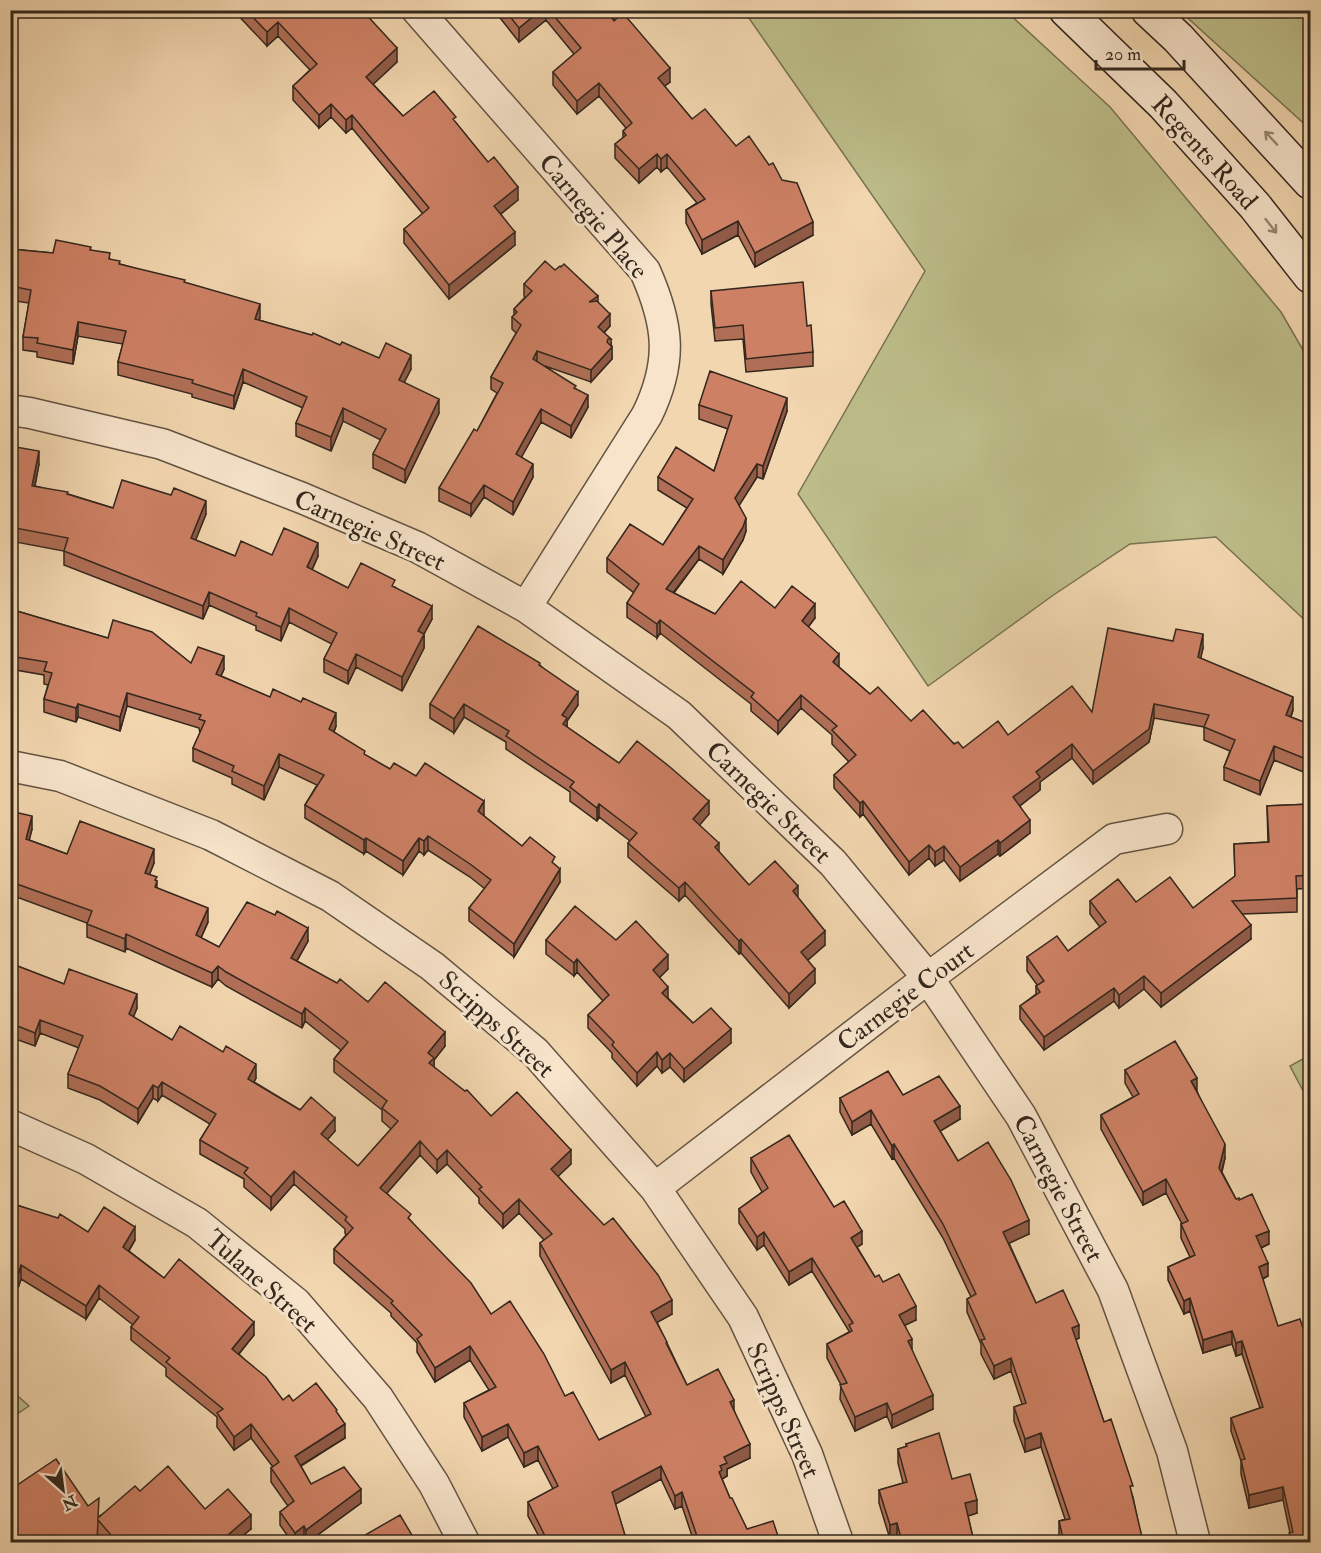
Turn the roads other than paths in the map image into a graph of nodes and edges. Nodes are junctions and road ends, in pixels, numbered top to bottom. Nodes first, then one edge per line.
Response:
1 (417, 10) edge
2 (1066, 10) edge
3 (1148, 10) edge
4 (1311, 182) edge
5 (1311, 276) edge
6 (10, 410) edge
7 (526, 607) junction
8 (10, 766) edge
9 (1167, 829) dead end
10 (928, 978) junction
11 (10, 1125) edge
12 (655, 1188) junction
13 (464, 1542) edge
14 (838, 1542) edge
15 (1195, 1542) edge

1 - 7 street, Carnegie Place
2 -> 5 main road, Regents Road
4 -> 3 main road
6 - 7 street, Carnegie Street
7 - 10 street, Carnegie Street
8 - 12 street, Scripps Street
9 - 10 street, Carnegie Court
10 - 12 street, Carnegie Court
10 - 15 street, Carnegie Street
11 - 13 street, Tulane Street
12 - 14 street, Scripps Street

